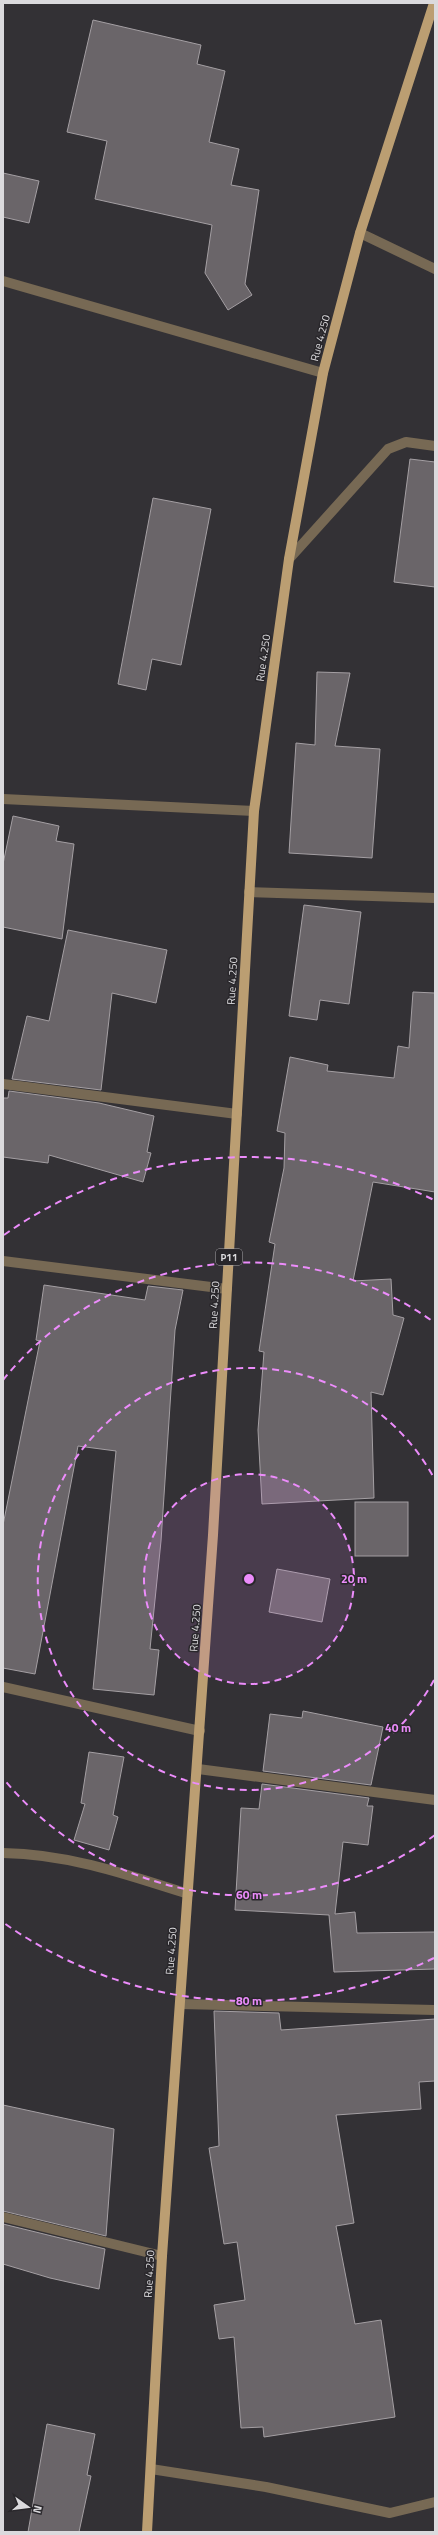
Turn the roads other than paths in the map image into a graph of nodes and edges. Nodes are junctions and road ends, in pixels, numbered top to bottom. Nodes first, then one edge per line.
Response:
1 (434, 3) edge
2 (360, 233) junction
3 (435, 269) edge
4 (3, 281) edge
5 (323, 373) junction
6 (435, 446) edge
7 (289, 560) junction
8 (3, 799) edge
9 (254, 811) junction
10 (249, 892) junction
11 (435, 898) edge
12 (3, 1084) edge
13 (237, 1114) junction
14 (3, 1260) edge
15 (227, 1289) junction
16 (3, 1686) edge
17 (200, 1731) junction
18 (198, 1769) junction
19 (435, 1800) edge
20 (3, 1853) edge
21 (188, 1894) junction
22 (180, 2004) junction
23 (435, 2010) edge
24 (3, 2217) edge
25 (162, 2256) junction
26 (151, 2469) junction
27 (435, 2502) edge
28 (148, 2532) edge

1 - 2 main road, Rue 4.250 / P11
2 - 3 street
2 - 5 main road, Rue 4.250 / P11
4 - 5 street
5 - 7 main road, Rue 4.250 / P11
6 - 7 street
7 - 9 main road, Rue 4.250 / P11
8 - 9 street
9 - 10 main road, Rue 4.250 / P11
10 - 11 street
10 - 13 main road, Rue 4.250 / P11
12 - 13 street
13 - 15 main road, Rue 4.250 / P11
14 - 15 street
15 - 17 main road, Rue 4.250 / P11
16 - 17 street
17 - 18 main road, Rue 4.250 / P11
18 - 19 street
18 - 21 main road, Rue 4.250 / P11
20 - 21 street
21 - 22 main road, Rue 4.250 / P11
22 - 23 street
22 - 25 main road, Rue 4.250 / P11
24 - 25 street
25 - 26 main road, Rue 4.250 / P11
26 - 27 street
26 - 28 main road, Rue 4.250 / P11

